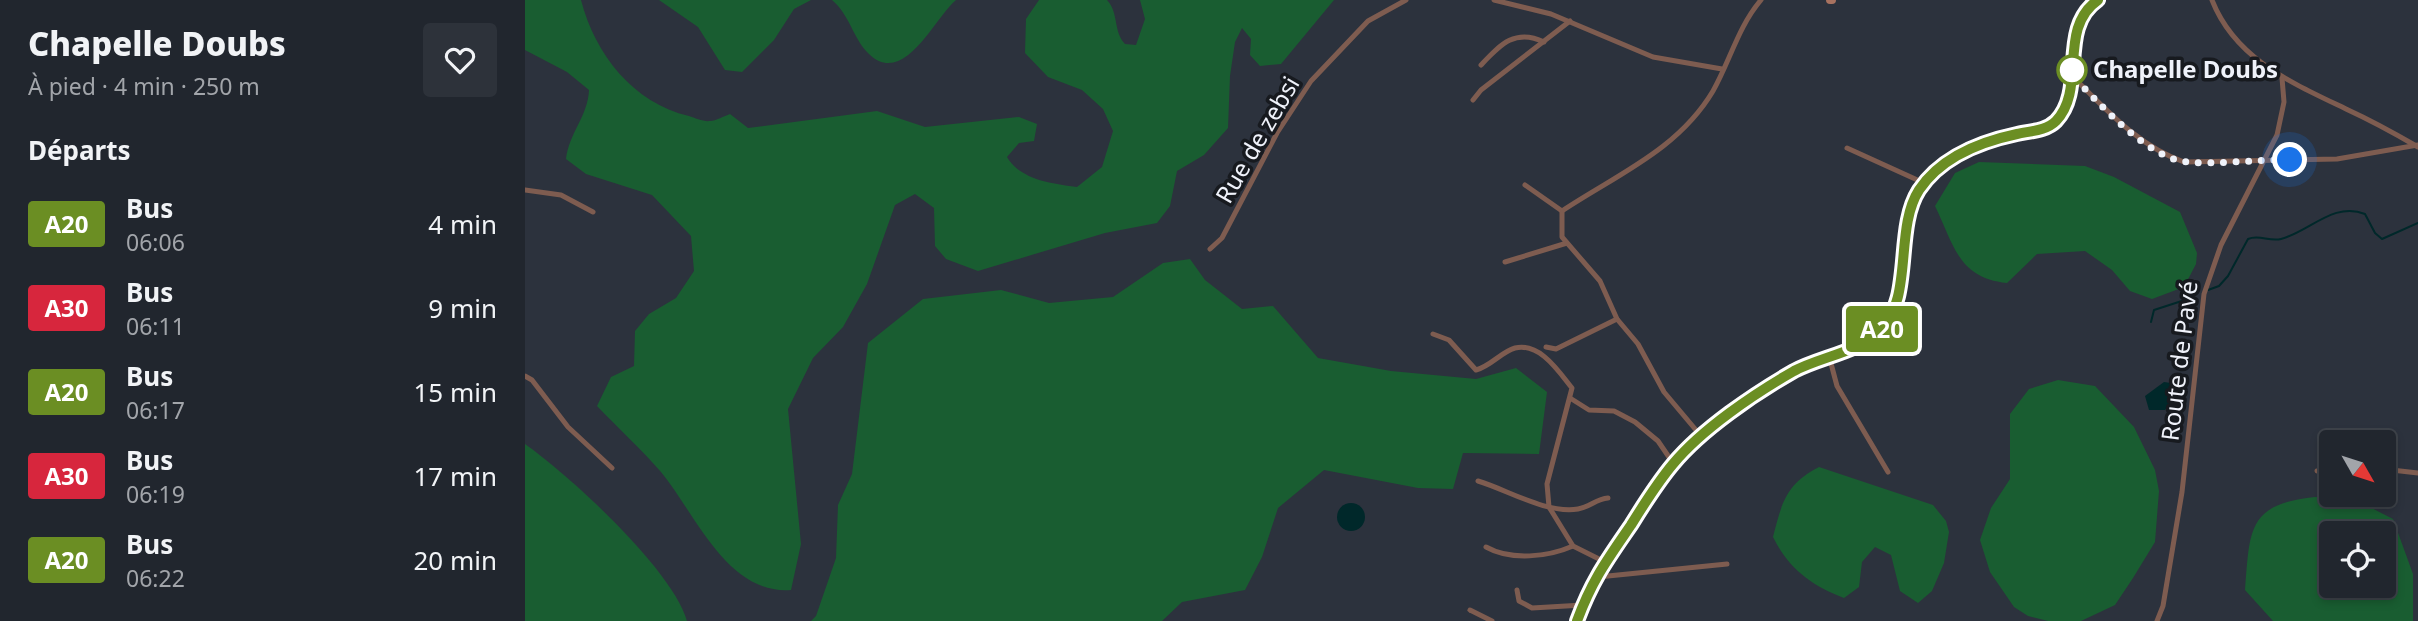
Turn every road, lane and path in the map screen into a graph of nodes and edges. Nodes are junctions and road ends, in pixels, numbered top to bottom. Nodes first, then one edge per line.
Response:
1 (1406, 0) edge
2 (1494, 0) edge
3 (1761, 0) edge
4 (2098, 0) edge
5 (2212, 0) edge
6 (1570, 21) junction
7 (1544, 43) junction
8 (1481, 65) dead end
9 (1722, 69) junction
10 (2071, 75) junction
11 (2282, 78) junction
12 (1473, 100) dead end
13 (2417, 146) edge
14 (1847, 148) dead end
15 (2265, 159) junction
16 (1924, 183) junction
17 (1525, 185) dead end
18 (525, 190) edge
19 (1562, 211) junction
20 (593, 212) dead end
21 (1567, 243) junction
22 (1210, 249) dead end
23 (1505, 262) dead end
24 (1617, 319) junction
25 (1433, 334) dead end
26 (1546, 347) dead end
27 (1829, 356) junction
28 (525, 376) edge
29 (1570, 398) junction
30 (1701, 436) junction
31 (1673, 463) junction
32 (612, 468) dead end
33 (2396, 470) edge
34 (1888, 472) dead end
35 (2418, 473) edge
36 (1478, 481) dead end
37 (1608, 498) dead end
38 (1549, 507) junction
39 (1573, 546) junction
40 (1486, 547) dead end
41 (1603, 561) junction
42 (1727, 564) dead end
43 (1595, 577) junction
44 (1517, 590) dead end
45 (1583, 605) junction
46 (1470, 610) dead end
47 (1492, 621) edge
48 (1577, 621) edge
49 (2157, 621) edge

1 - 22 street, Rue de zebsi
2 - 6 street
3 - 9 street
4 - 10 main road
5 - 11 street
6 - 7 street
6 - 9 street
7 - 8 street
7 - 12 street
9 - 19 street
10 - 15 street
10 - 16 main road
11 - 13 street
11 - 15 street, Route de Pavé
13 - 15 street
14 - 16 street
15 - 49 street, Route de Pavé
16 - 27 main road
17 - 19 street
18 - 20 street
19 - 21 street
21 - 23 street
21 - 24 street
24 - 26 street
24 - 30 street
25 - 29 street
27 - 30 main road
27 - 34 street
28 - 32 street
29 - 31 street
29 - 38 street
30 - 31 main road
31 - 41 main road
33 - 35 street
36 - 38 street
37 - 38 street
38 - 39 street
39 - 40 street
39 - 41 street
41 - 43 main road
42 - 43 street
43 - 45 main road
44 - 45 street
45 - 48 main road
46 - 47 street

